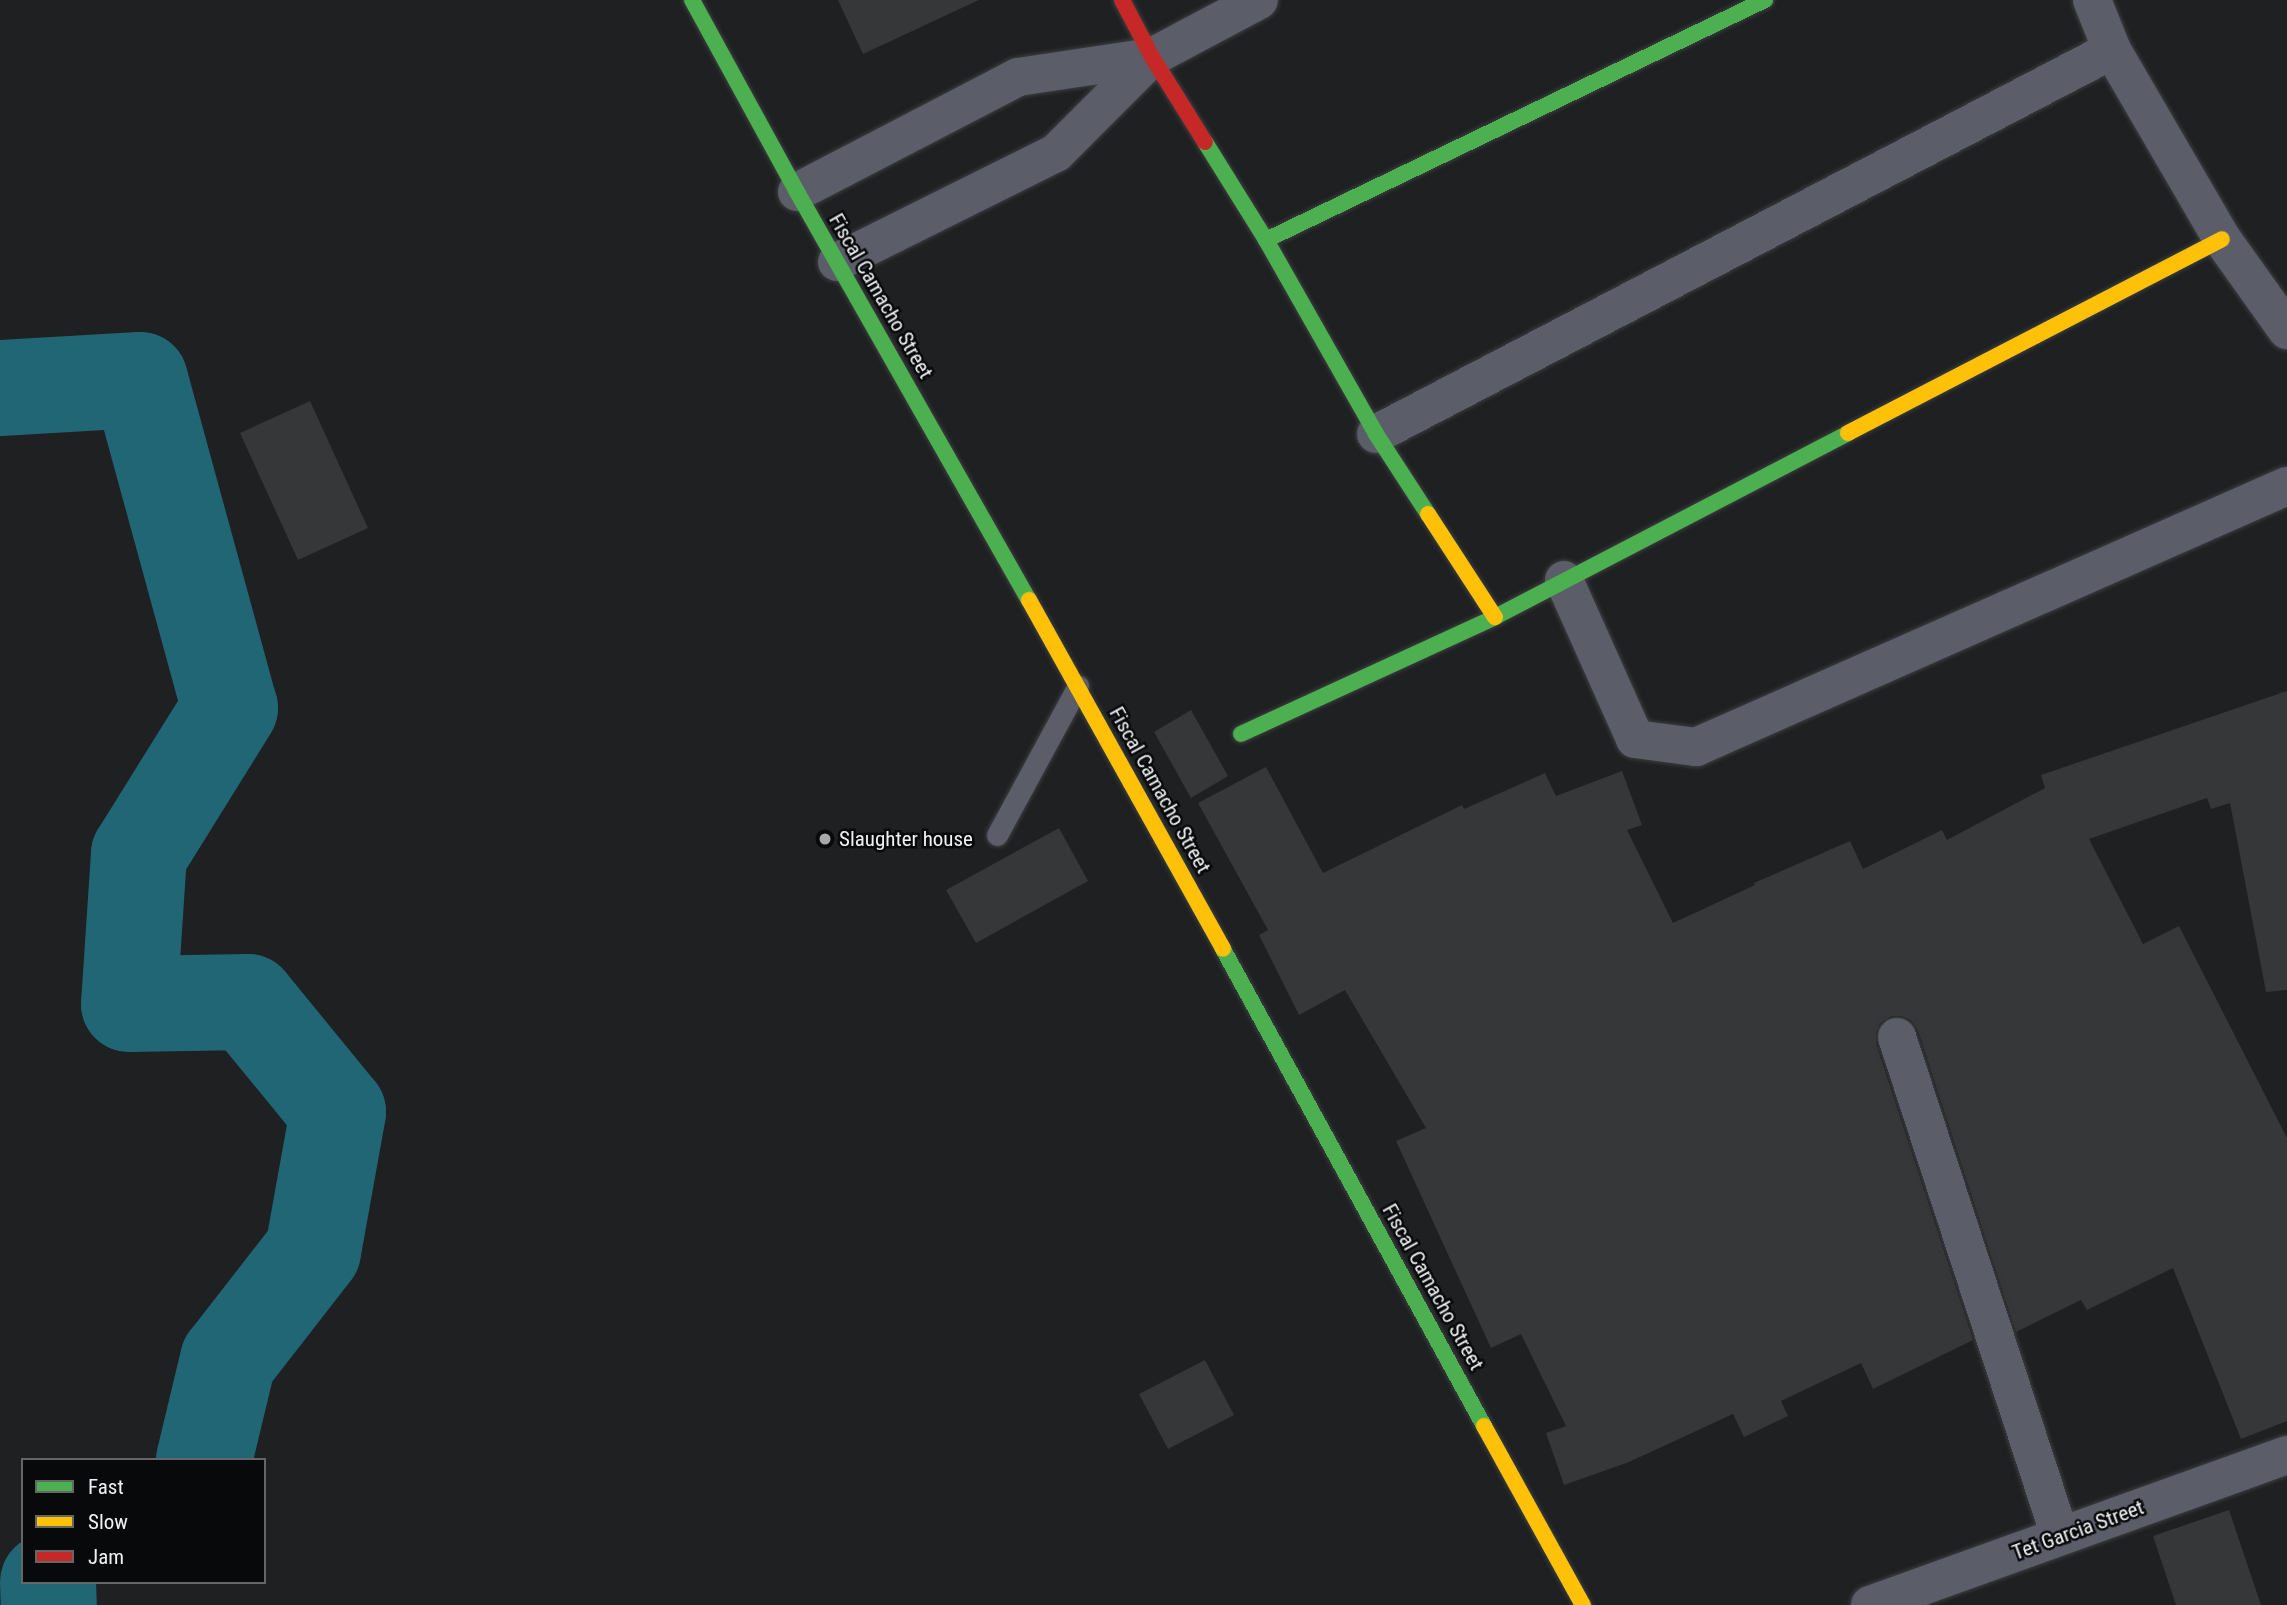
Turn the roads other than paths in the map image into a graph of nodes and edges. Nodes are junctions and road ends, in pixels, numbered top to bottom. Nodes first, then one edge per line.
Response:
1 (692, 0) edge
2 (1122, 0) edge
3 (1259, 0) edge
4 (1765, 0) edge
5 (2092, 0) edge
6 (2112, 50) junction
7 (1152, 57) junction
8 (797, 192) junction
9 (2222, 239) junction
10 (1266, 240) junction
11 (837, 262) junction
12 (2287, 330) edge
13 (1376, 434) junction
14 (2287, 486) edge
15 (1564, 580) junction
16 (1495, 617) junction
17 (1078, 686) junction
18 (1241, 734) dead end
19 (997, 835) dead end
20 (1897, 1037) dead end
21 (2287, 1455) edge
22 (2060, 1536) junction
23 (1583, 1605) edge
24 (1870, 1605) edge

1 - 8 street, Fiscal Camacho Street
2 - 7 street
3 - 7 street
4 - 10 street
5 - 6 street
6 - 9 street
6 - 13 street
7 - 8 street
7 - 10 street
7 - 11 street
8 - 11 street, Fiscal Camacho Street
9 - 12 street
9 - 15 street
10 - 13 street
11 - 17 street, Fiscal Camacho Street
13 - 16 street
14 - 15 street
15 - 16 street
16 - 18 street
17 - 19 lane
17 - 23 street, Fiscal Camacho Street
20 - 22 street
21 - 22 street, Tet Garcia Street
22 - 24 street, Tet Garcia Street

